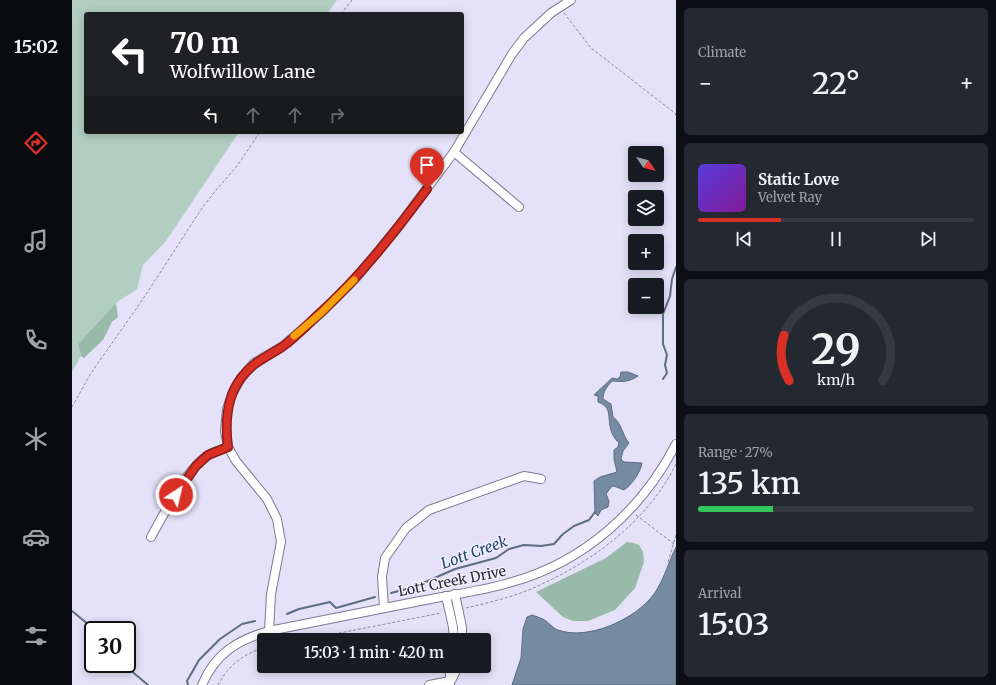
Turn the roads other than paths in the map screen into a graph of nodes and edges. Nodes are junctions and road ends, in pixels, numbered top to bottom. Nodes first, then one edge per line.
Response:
1 (571, 0) edge
2 (454, 152) junction
3 (519, 207) dead end
4 (676, 444) edge
5 (228, 447) junction
6 (541, 479) dead end
7 (151, 537) dead end
8 (455, 594) junction
9 (446, 596) junction
10 (384, 608) junction
11 (269, 632) junction
12 (453, 633) edge
13 (462, 633) edge
14 (455, 673) edge
15 (450, 683) edge
16 (202, 685) edge
17 (429, 685) edge

1 - 2 street
2 - 3 street
2 - 5 street
4 - 8 street, Lott Creek Drive
5 - 7 street
5 - 11 street
6 - 10 street
8 - 9 street, Lott Creek Drive
8 - 13 street
9 - 10 street, Lott Creek Drive
9 - 12 street
10 - 11 street, Lott Creek Drive
11 - 16 street, Lott Creek Drive
14 - 15 street
15 - 17 street

